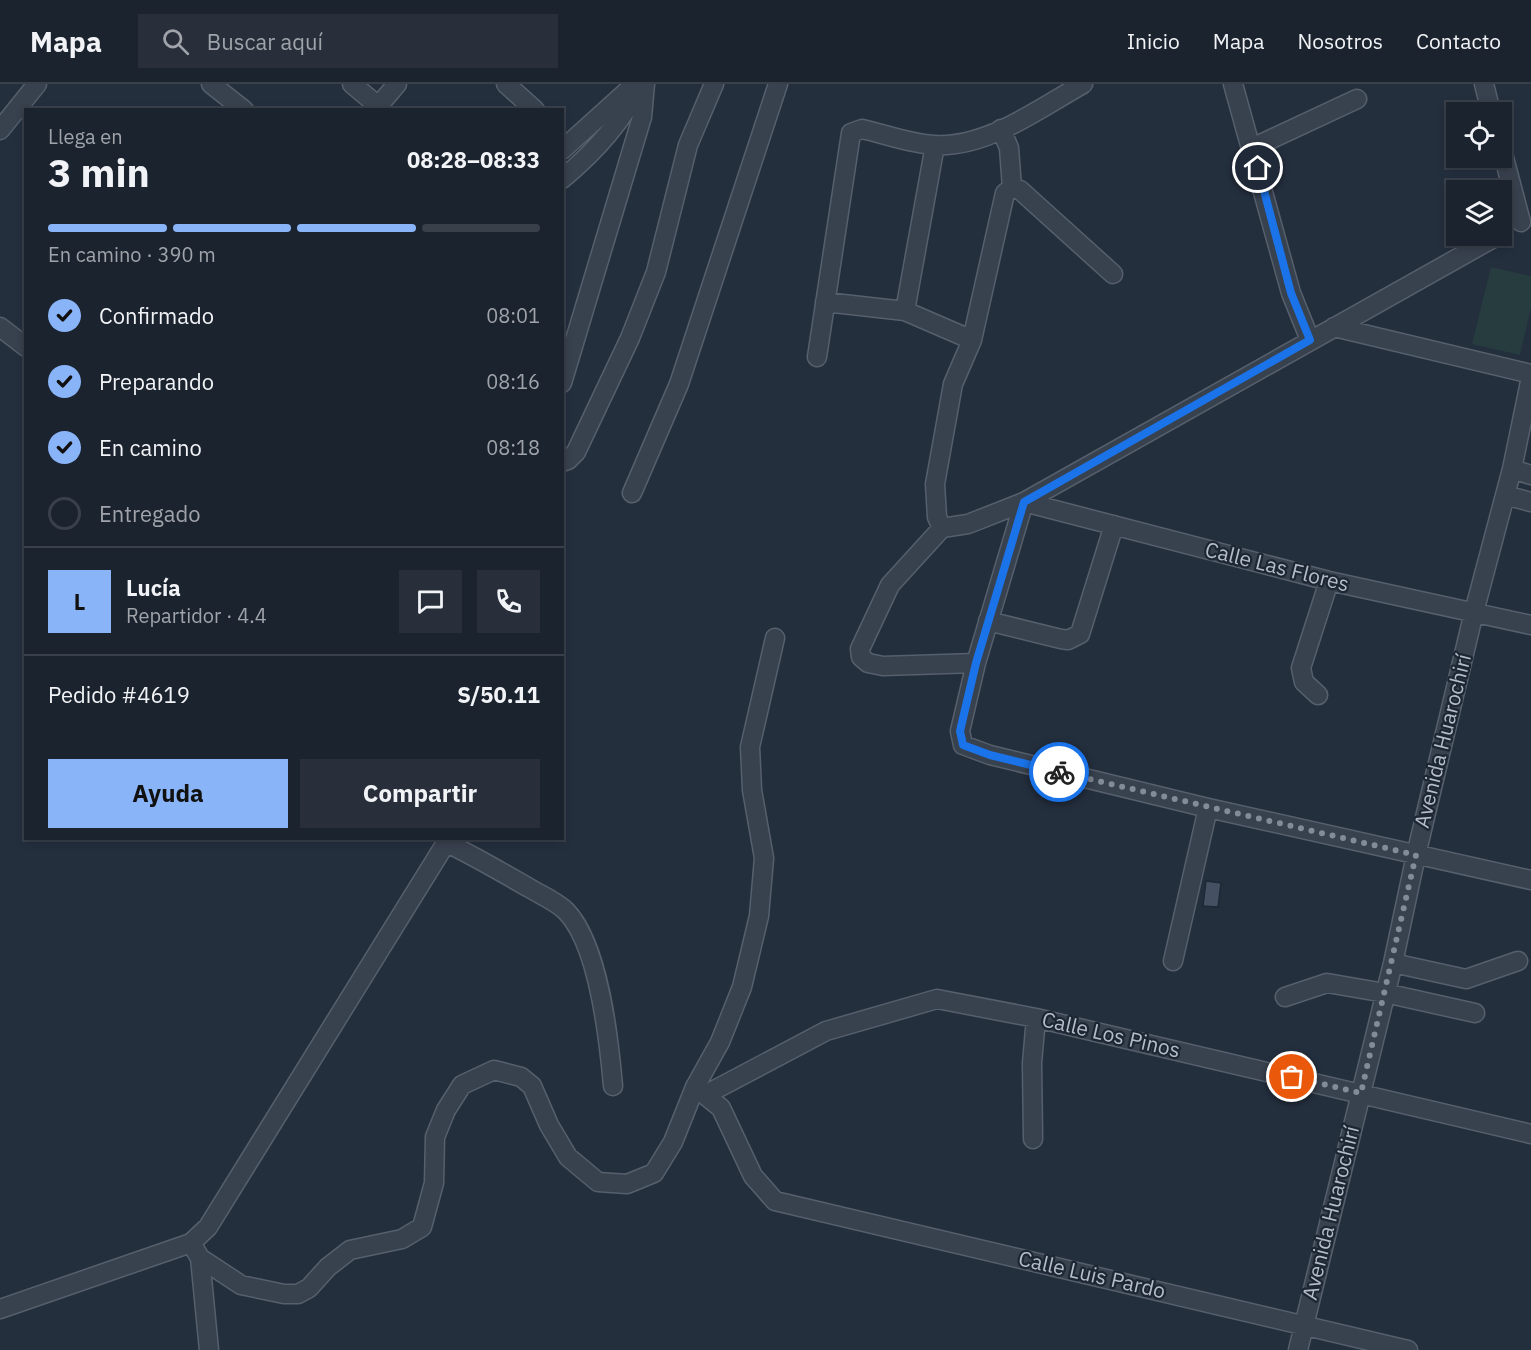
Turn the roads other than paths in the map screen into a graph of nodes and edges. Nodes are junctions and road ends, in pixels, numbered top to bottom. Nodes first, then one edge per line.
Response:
1 (37, 84) edge
2 (211, 84) edge
3 (352, 84) edge
4 (397, 84) edge
5 (506, 84) edge
6 (635, 84) edge
7 (643, 84) edge
8 (714, 84) edge
9 (778, 84) edge
10 (1083, 84) edge
11 (1233, 84) edge
12 (1484, 84) edge
13 (1357, 99) dead end
14 (1488, 102) edge
15 (241, 108) edge
16 (379, 108) edge
17 (533, 108) edge
18 (1001, 129) junction
19 (0, 130) edge
20 (566, 142) edge
21 (935, 146) junction
22 (1252, 148) junction
23 (1508, 168) edge
24 (564, 177) edge
25 (1012, 188) junction
26 (1526, 219) edge
27 (1512, 227) edge
28 (1479, 246) edge
29 (1113, 274) dead end
30 (825, 302) junction
31 (905, 311) junction
32 (0, 327) edge
33 (1334, 327) junction
34 (972, 340) junction
35 (1310, 340) junction
36 (24, 345) edge
37 (817, 357) dead end
38 (564, 375) edge
39 (1531, 375) edge
40 (564, 461) edge
41 (1512, 469) junction
42 (1531, 475) edge
43 (632, 493) dead end
44 (1505, 495) junction
45 (1024, 502) junction
46 (1531, 502) edge
47 (1114, 525) junction
48 (942, 528) junction
49 (1329, 581) junction
50 (1474, 612) junction
51 (988, 621) junction
52 (1531, 625) edge
53 (775, 638) dead end
54 (976, 663) junction
55 (1318, 695) dead end
56 (1208, 808) junction
57 (448, 841) edge
58 (1416, 855) junction
59 (1531, 879) edge
60 (1173, 961) dead end
61 (1518, 961) dead end
62 (1393, 963) junction
63 (1385, 993) junction
64 (1285, 997) dead end
65 (1475, 1013) dead end
66 (1036, 1018) junction
67 (613, 1086) dead end
68 (700, 1091) junction
69 (1361, 1093) junction
70 (1531, 1134) edge
71 (1033, 1139) dead end
72 (196, 1250) junction
73 (0, 1309) edge
74 (1304, 1324) junction
75 (209, 1350) edge
76 (1298, 1350) edge
77 (1408, 1350) edge

1 - 19 street
2 - 15 street
3 - 16 street
4 - 16 street
5 - 17 street
6 - 20 street
7 - 24 street
7 - 38 street
8 - 40 street
9 - 43 street
10 - 18 street
11 - 22 street
12 - 14 street
13 - 22 street
18 - 21 street
18 - 25 street
21 - 30 street
21 - 31 street
22 - 35 street
23 - 26 street
25 - 29 street
25 - 34 street
26 - 27 street
28 - 33 street
30 - 31 street
30 - 37 street
31 - 34 street
32 - 36 street
33 - 35 street
33 - 39 street
34 - 48 street
35 - 45 street
39 - 41 street, Avenida Huarochirí
41 - 42 street
41 - 44 street, Avenida Huarochirí
44 - 46 street
44 - 50 street, Avenida Huarochirí
45 - 47 street, Calle Las Flores
45 - 48 street
45 - 51 street
47 - 49 street, Calle Las Flores
47 - 51 street
48 - 54 street
49 - 50 street, Calle Las Flores
49 - 55 street
50 - 52 street, Calle Las Flores
50 - 58 street, Avenida Huarochirí
51 - 54 street
53 - 68 street
54 - 56 street
56 - 58 street
56 - 60 street
57 - 67 street
57 - 72 street
58 - 59 street
58 - 62 street, Avenida Huarochirí
61 - 62 street
62 - 63 street, Avenida Huarochirí
63 - 64 street
63 - 65 street
63 - 69 street, Avenida Huarochirí
66 - 68 street, Calle Los Pinos
66 - 69 street, Calle Los Pinos
66 - 71 street
68 - 72 street
68 - 74 street, Calle Luis Pardo
69 - 70 street, Calle Los Pinos
69 - 74 street, Avenida Huarochirí
72 - 73 street
72 - 75 street
74 - 76 street, Avenida Huarochirí
74 - 77 street, Calle Luis Pardo

